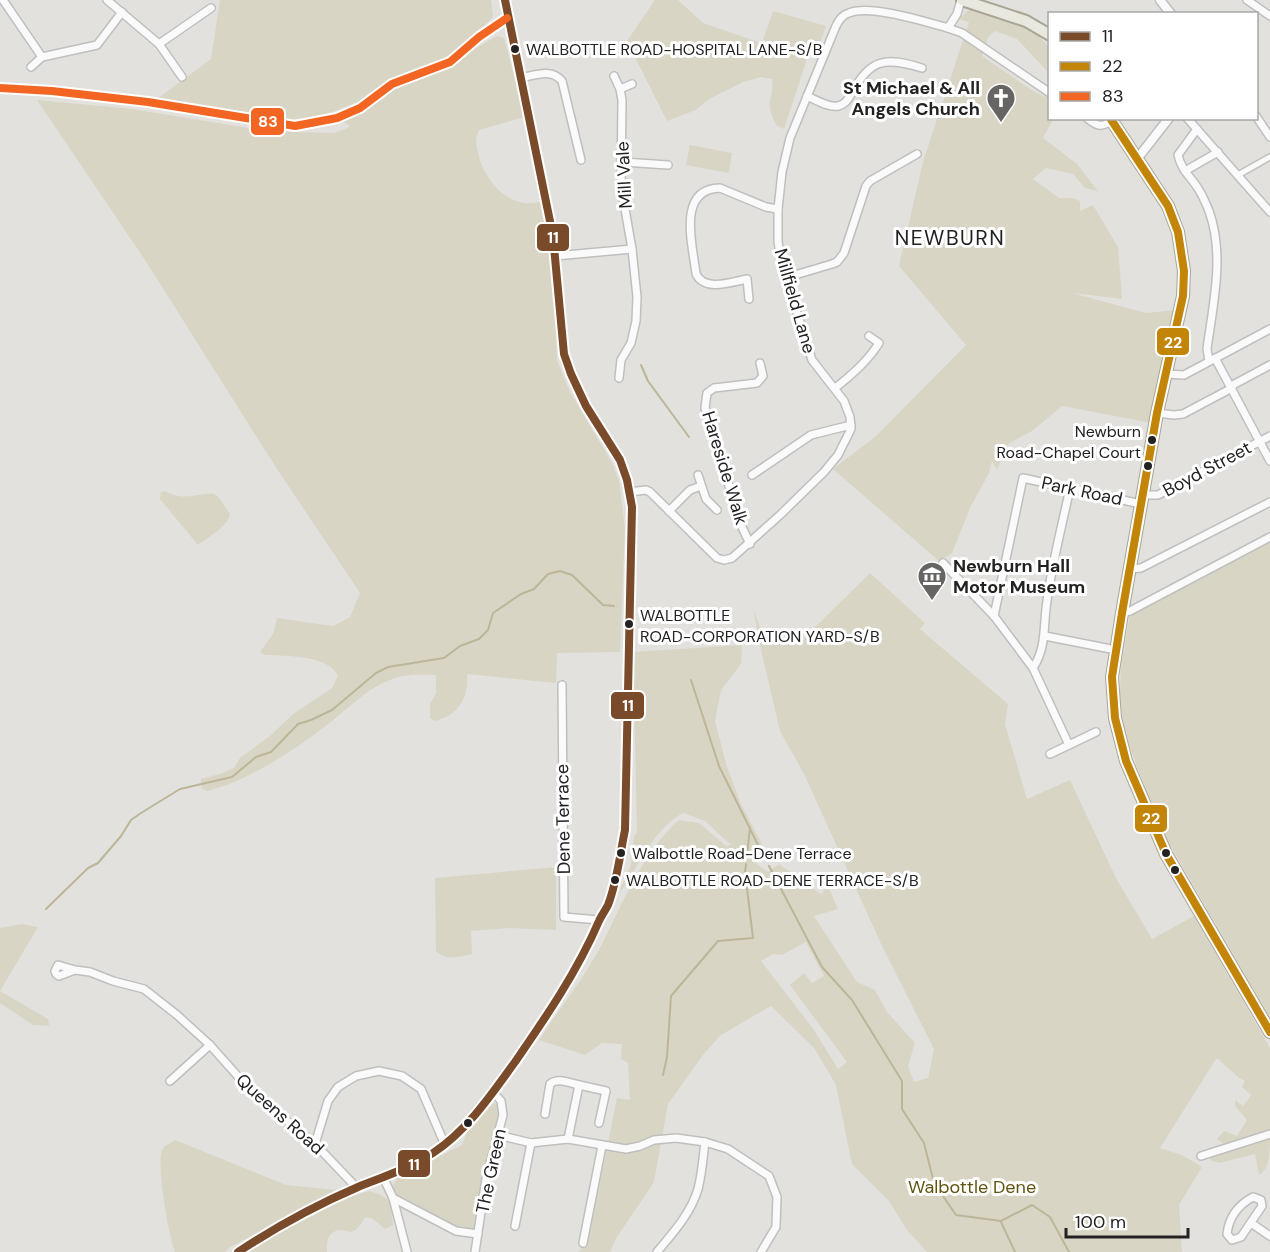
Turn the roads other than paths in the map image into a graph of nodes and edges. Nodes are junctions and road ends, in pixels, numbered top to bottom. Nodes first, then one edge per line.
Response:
1 (3, 0) edge
2 (107, 0) edge
3 (505, 0) edge
4 (961, 0) edge
5 (1160, 0) edge
6 (1247, 0) edge
7 (211, 8) dead end
8 (122, 12) junction
9 (1169, 12) edge
10 (1270, 16) edge
11 (507, 18) junction
12 (948, 28) junction
13 (1048, 34) edge
14 (159, 44) junction
15 (42, 57) junction
16 (31, 67) dead end
17 (922, 69) dead end
18 (614, 76) dead end
19 (182, 77) dead end
20 (520, 78) junction
21 (632, 84) dead end
22 (0, 88) edge
23 (620, 89) junction
24 (1048, 92) edge
25 (807, 96) junction
26 (1258, 118) edge
27 (1090, 120) edge
28 (1111, 120) edge
29 (1167, 120) edge
30 (1190, 120) edge
31 (1197, 129) junction
32 (1270, 137) edge
33 (1218, 152) junction
34 (917, 154) dead end
35 (1270, 157) edge
36 (1137, 159) junction
37 (581, 160) dead end
38 (623, 162) junction
39 (668, 165) dead end
40 (1185, 171) junction
41 (1238, 175) junction
42 (778, 209) junction
43 (1270, 212) edge
44 (632, 249) junction
45 (555, 256) junction
46 (785, 278) junction
47 (750, 299) dead end
48 (1270, 329) edge
49 (869, 336) dead end
50 (1212, 360) junction
51 (760, 363) dead end
52 (1270, 365) edge
53 (1166, 374) junction
54 (619, 378) dead end
55 (1231, 387) junction
56 (835, 388) junction
57 (1157, 413) junction
58 (851, 425) junction
59 (1270, 436) edge
60 (1260, 441) junction
61 (1270, 461) edge
62 (698, 475) dead end
63 (752, 475) dead end
64 (701, 486) junction
65 (1070, 488) junction
66 (629, 492) junction
67 (1142, 500) junction
68 (1270, 502) edge
69 (717, 510) dead end
70 (669, 511) junction
71 (1270, 537) edge
72 (750, 543) junction
73 (943, 563) dead end
74 (1130, 569) junction
75 (1122, 613) junction
76 (994, 616) junction
77 (1045, 636) junction
78 (1116, 650) junction
79 (1033, 668) junction
80 (561, 685) dead end
81 (1096, 732) dead end
82 (1069, 745) junction
83 (1050, 754) dead end
84 (599, 920) junction
85 (75, 970) dead end
86 (1270, 1032) edge
87 (210, 1045) junction
88 (170, 1081) dead end
89 (579, 1085) junction
90 (493, 1092) junction
91 (543, 1111) dead end
92 (599, 1123) dead end
93 (1270, 1134) edge
94 (498, 1135) junction
95 (568, 1139) junction
96 (705, 1142) junction
97 (531, 1143) junction
98 (315, 1144) junction
99 (445, 1145) junction
100 (602, 1146) junction
101 (1201, 1156) dead end
102 (383, 1178) junction
103 (357, 1188) junction
104 (393, 1198) junction
105 (1251, 1223) junction
106 (515, 1226) dead end
107 (478, 1234) junction
108 (1270, 1236) edge
109 (583, 1243) dead end
110 (238, 1252) edge
111 (407, 1252) edge
112 (475, 1252) edge
113 (657, 1252) edge
114 (761, 1252) edge

1 - 15 street
2 - 8 street
3 - 11 street
4 - 12 street
4 - 13 main road
5 - 9 street
6 - 10 street
7 - 14 street
8 - 14 street
8 - 15 street
11 - 20 street
11 - 22 street
12 - 24 street
12 - 25 street, Millfield Lane
14 - 19 street
15 - 16 street
17 - 25 street
18 - 23 street, Mill Vale
20 - 37 street
20 - 45 street
21 - 23 street
23 - 38 street, Mill Vale
25 - 42 street, Millfield Lane
26 - 32 street
27 - 28 street
28 - 36 main road
29 - 36 street
30 - 31 street
31 - 33 street
31 - 40 street
33 - 40 street
33 - 41 street
34 - 46 street
35 - 41 street
36 - 53 main road
38 - 39 street
38 - 44 street, Mill Vale
40 - 50 street
41 - 43 street
42 - 46 street, Millfield Lane
42 - 47 street
44 - 45 street
44 - 54 street, Mill Vale
45 - 66 street
46 - 56 street, Millfield Lane
48 - 50 street
49 - 56 street
50 - 53 street
50 - 55 street
51 - 72 street, Hareside Walk
52 - 55 street
53 - 57 main road
55 - 57 street
55 - 60 street
56 - 58 street, Millfield Lane
57 - 67 main road
58 - 63 street
58 - 72 street
59 - 60 street, Boyd Street
60 - 61 street
60 - 67 street, Boyd Street
62 - 64 street
64 - 69 street
64 - 70 street
65 - 67 street, Park Road
65 - 76 street, Park Road
65 - 77 street
66 - 70 street
66 - 84 street
67 - 74 main road
68 - 74 street
70 - 72 street
71 - 75 street
73 - 76 street
74 - 75 main road
75 - 78 main road
76 - 79 street
77 - 78 street
77 - 79 street
78 - 86 main road
79 - 82 street
80 - 84 street, Dene Terrace
81 - 82 street
82 - 83 street
84 - 90 street
85 - 87 street, Queens Road
87 - 88 street
87 - 98 street, Queens Road
89 - 91 street
89 - 92 street
89 - 95 street
90 - 94 street, The Green
90 - 99 street
93 - 101 street
94 - 97 street
94 - 107 street, The Green
95 - 97 street
95 - 100 street
96 - 100 street
96 - 113 street
96 - 114 street
97 - 106 street
98 - 99 street
98 - 103 street, Queens Road
99 - 102 street
100 - 109 street
102 - 103 street
102 - 104 street
103 - 110 street
104 - 107 street
104 - 111 street
105 - 105 street
105 - 108 street
107 - 112 street, The Green

